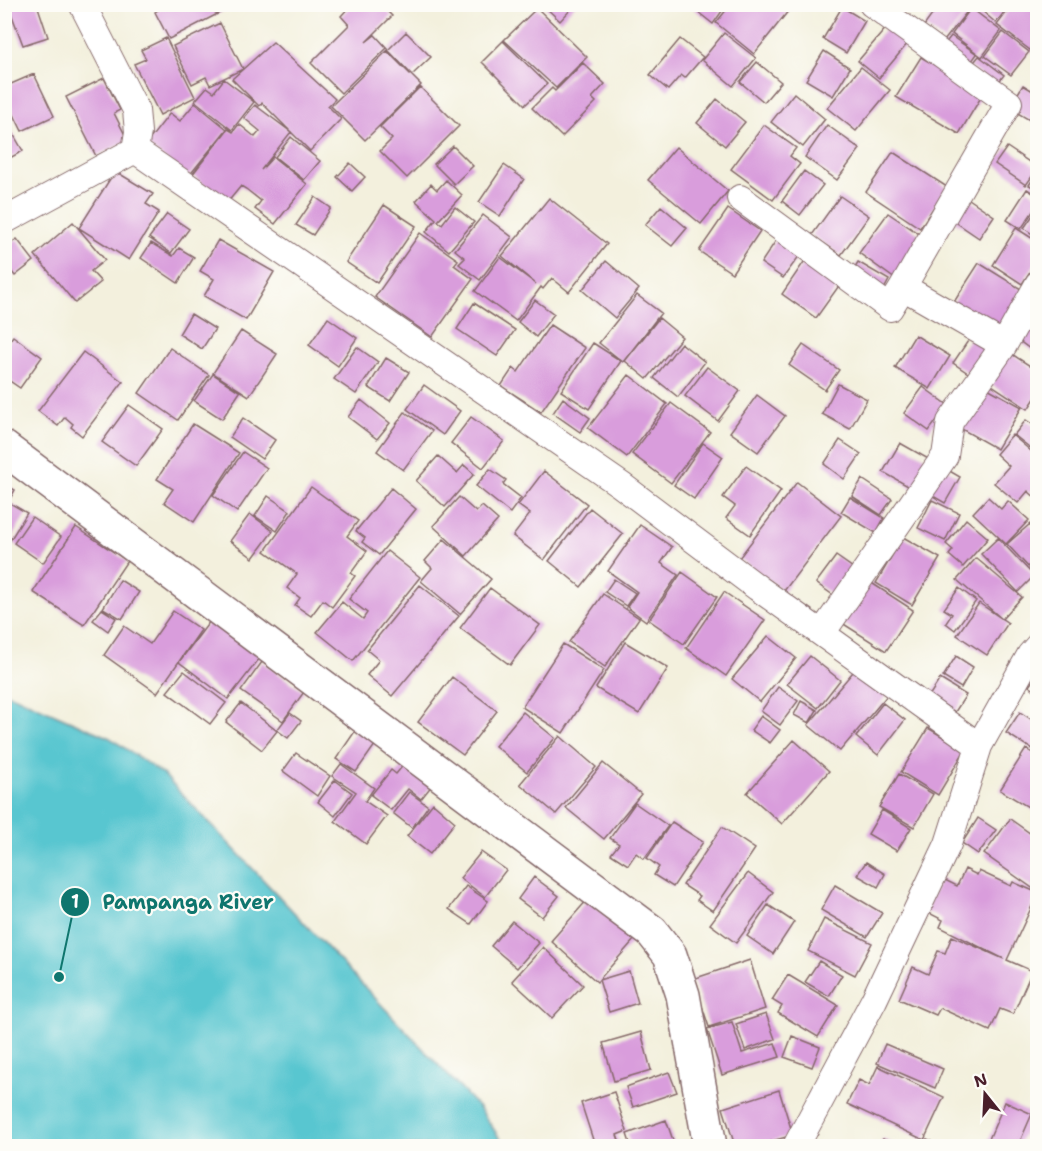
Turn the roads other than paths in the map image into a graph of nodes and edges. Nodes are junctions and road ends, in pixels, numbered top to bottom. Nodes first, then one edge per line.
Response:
1 (82, 4) edge
2 (872, 4) edge
3 (135, 150) junction
4 (740, 198) dead end
5 (4, 221) edge
6 (1038, 284) edge
7 (903, 287) junction
8 (1004, 345) junction
9 (4, 448) edge
10 (822, 633) junction
11 (1038, 646) edge
12 (979, 746) junction
13 (710, 1146) edge
14 (796, 1146) edge

1 - 3 street
2 - 7 street
3 - 5 street
3 - 10 street
4 - 7 street
6 - 8 street
7 - 8 street
8 - 10 street
9 - 13 street
10 - 12 street
11 - 12 street
12 - 14 street

